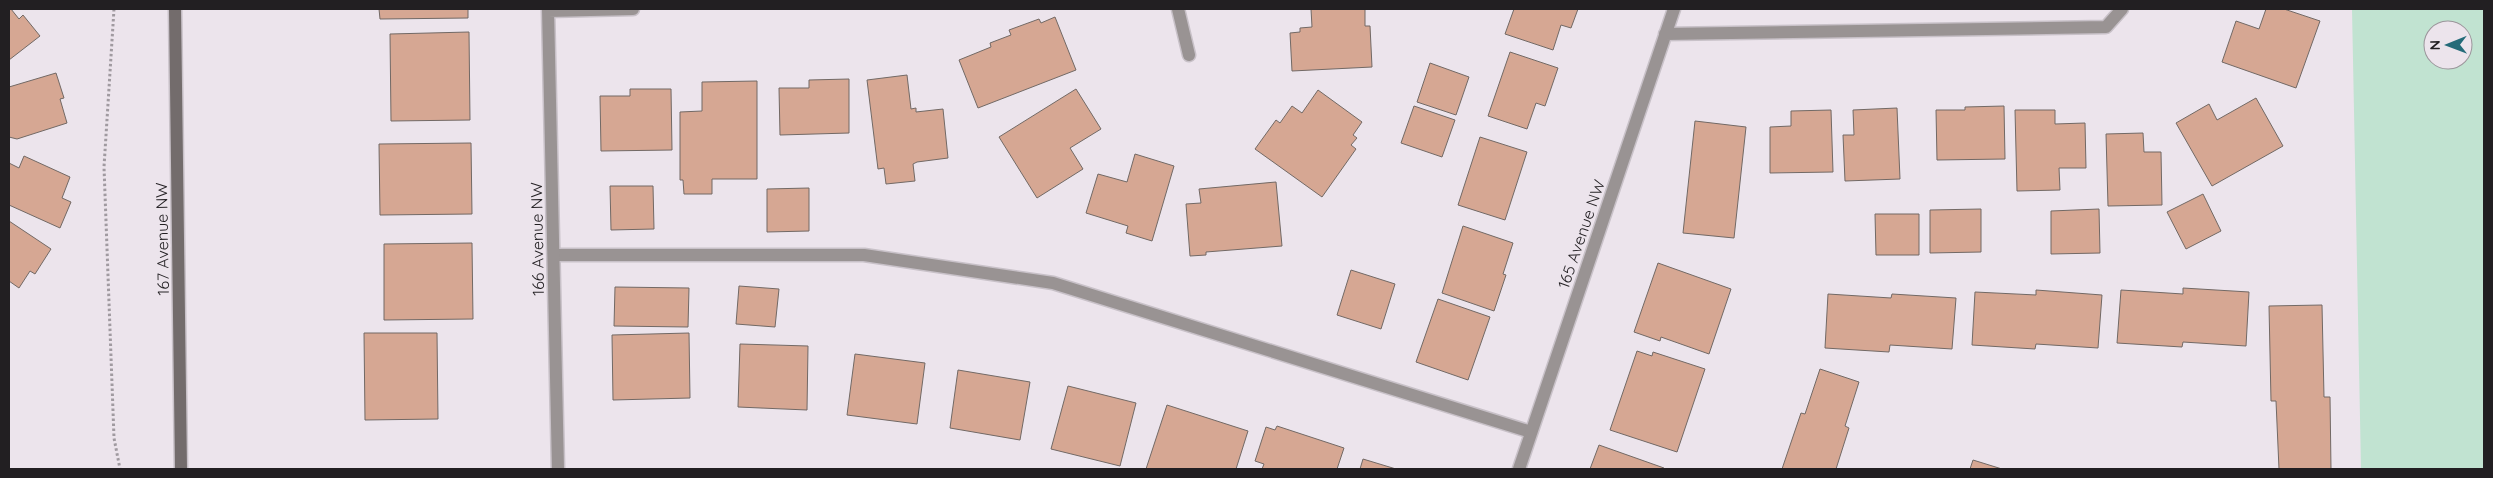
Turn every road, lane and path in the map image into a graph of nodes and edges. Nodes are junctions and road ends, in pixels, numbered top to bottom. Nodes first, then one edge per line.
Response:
1 (114, 9) edge
2 (175, 9) edge
3 (633, 9) edge
4 (1178, 9) edge
5 (1674, 9) edge
6 (2122, 9) edge
7 (548, 10) edge
8 (1665, 34) junction
9 (1189, 55) dead end
10 (554, 255) junction
11 (1532, 432) junction
12 (120, 469) edge
13 (181, 469) edge
14 (558, 469) edge
15 (1519, 469) edge

1 - 12 path
2 - 13 main road, 167 Avenue NW
3 - 7 street
4 - 9 street
5 - 8 street, 165 Avenue NW
6 - 8 street
7 - 10 street, 166 Avenue NW
8 - 11 street, 165 Avenue NW
10 - 11 street
10 - 14 street, 166 Avenue NW
11 - 15 street, 165 Avenue NW

